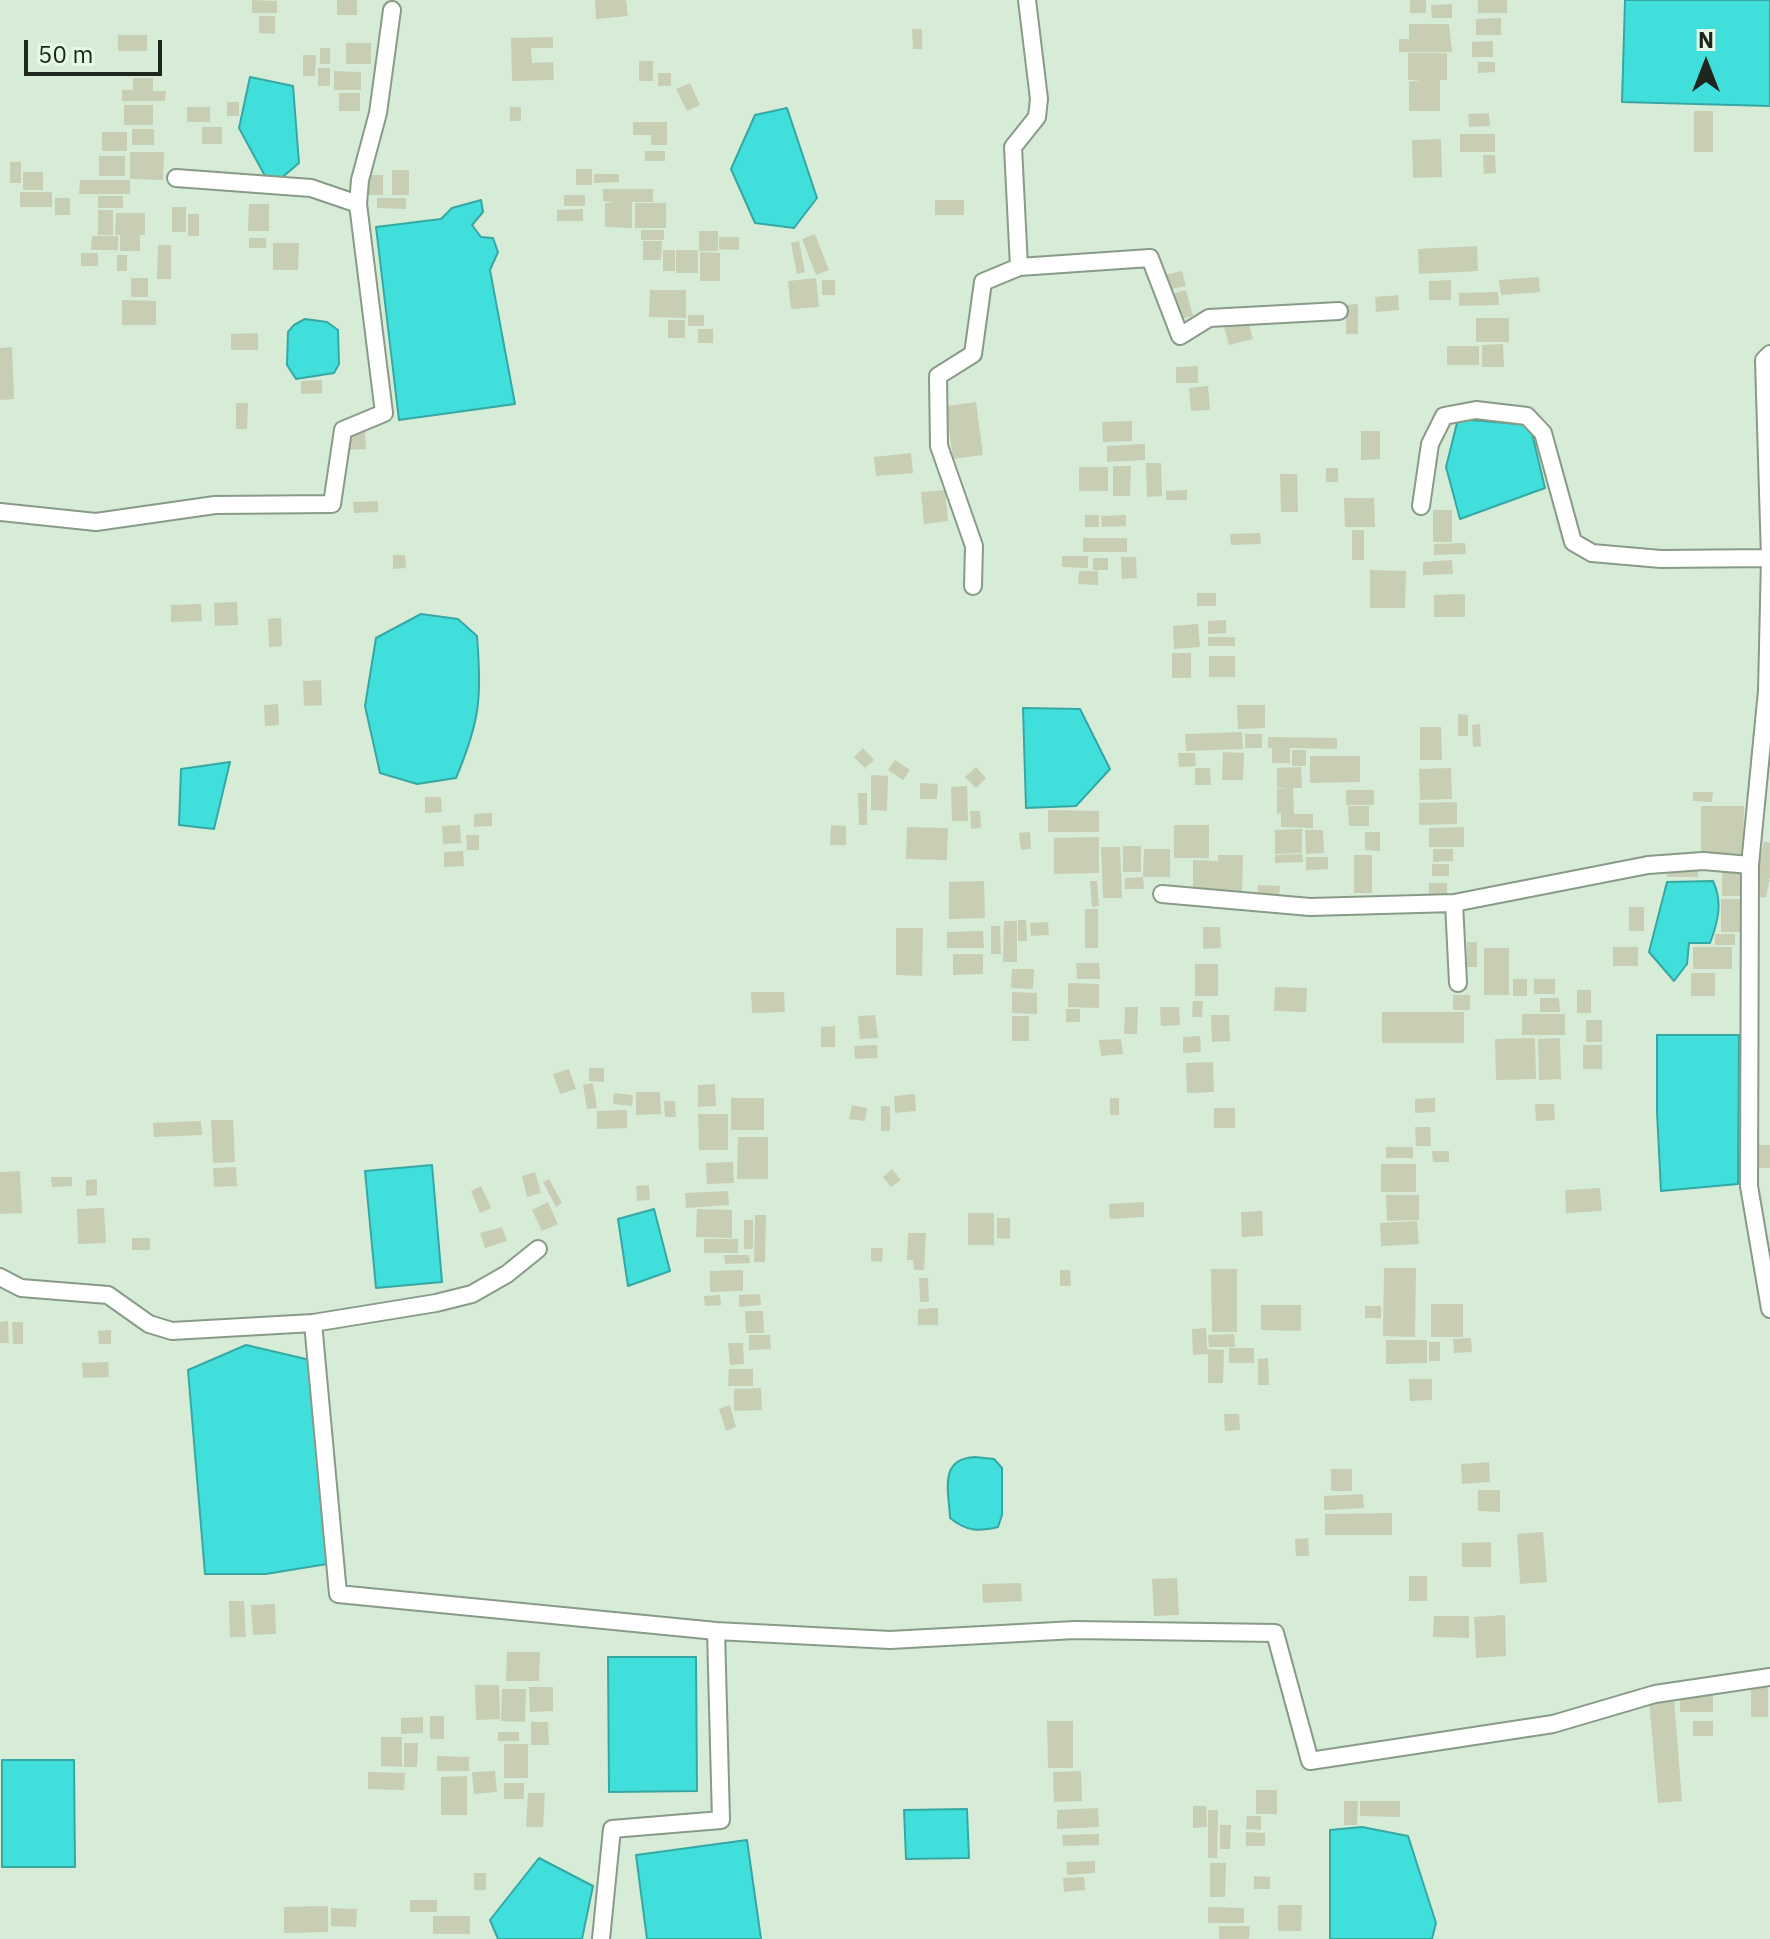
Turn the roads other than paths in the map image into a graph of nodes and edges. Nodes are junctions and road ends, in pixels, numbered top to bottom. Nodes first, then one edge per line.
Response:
1 (1027, 0) edge
2 (392, 10) dead end
3 (176, 178) dead end
4 (358, 204) junction
5 (1019, 267) junction
6 (1339, 311) dead end
7 (1770, 354) edge
8 (1421, 506) dead end
9 (0, 512) edge
10 (1770, 558) edge
11 (973, 586) dead end
12 (1764, 788) edge
13 (1750, 865) junction
14 (1162, 894) dead end
15 (1454, 903) junction
16 (1458, 983) dead end
17 (538, 1249) dead end
18 (0, 1277) edge
19 (1770, 1309) edge
20 (313, 1323) junction
21 (716, 1631) junction
22 (1770, 1677) edge
23 (601, 1939) edge

1 - 5 street
2 - 4 street
3 - 4 street
4 - 9 street
5 - 6 street
5 - 11 street
7 - 10 street
8 - 10 street
10 - 12 street
12 - 13 street
13 - 15 street
13 - 19 street
14 - 15 street
15 - 16 street
17 - 20 street
18 - 20 street
20 - 21 street
21 - 22 street
21 - 23 street

